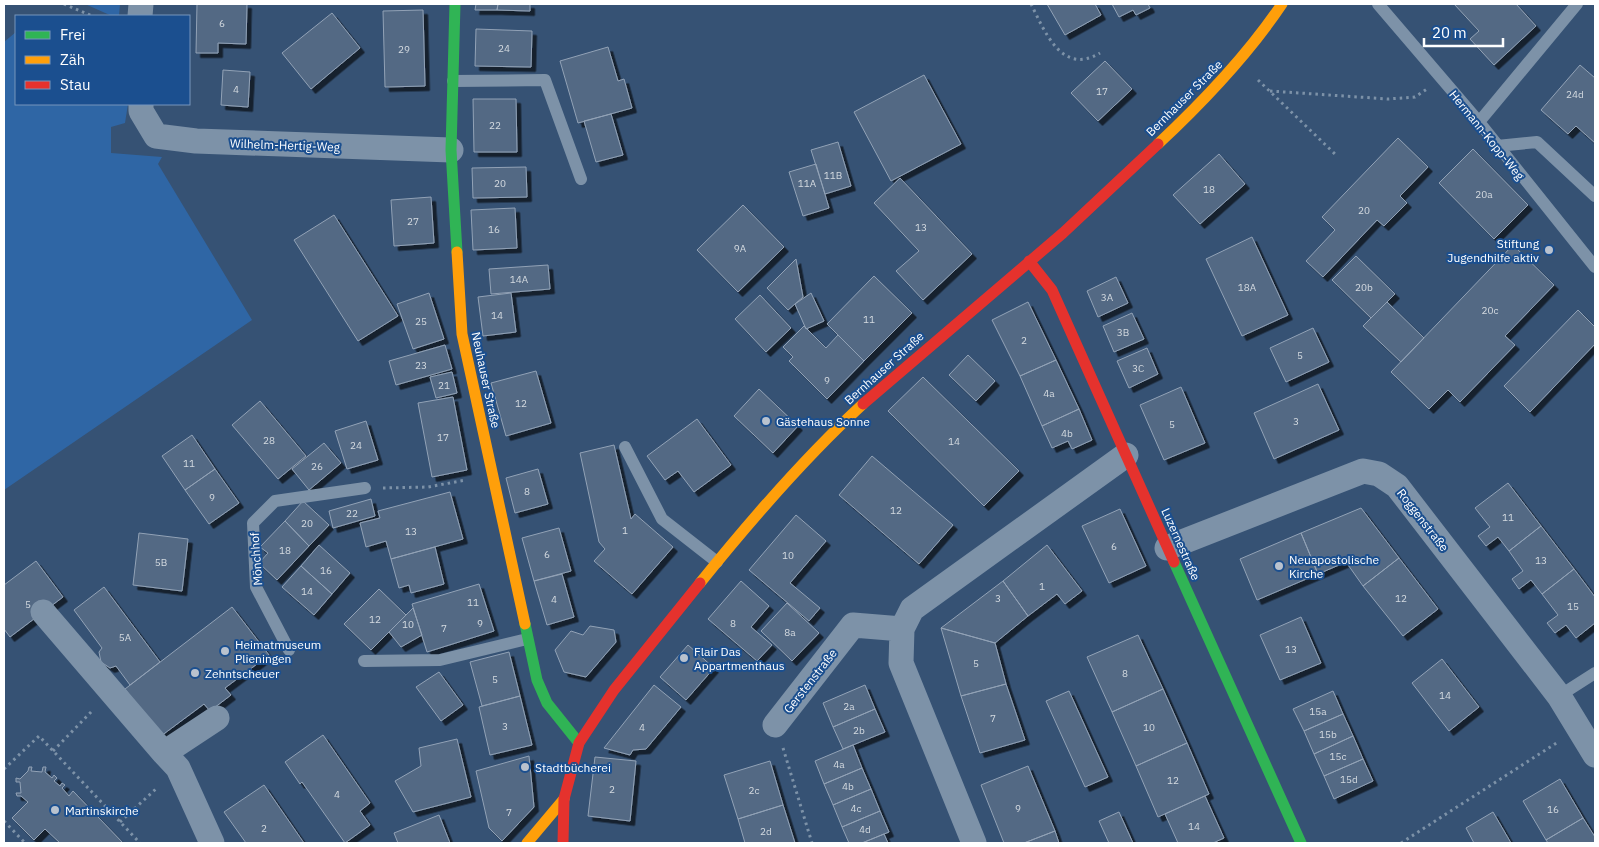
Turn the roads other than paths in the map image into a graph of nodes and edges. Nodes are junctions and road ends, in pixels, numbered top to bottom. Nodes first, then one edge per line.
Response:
1 (455, 4) edge
2 (1282, 4) edge
3 (1378, 4) edge
4 (1577, 4) edge
5 (453, 80) junction
6 (141, 105) edge
7 (1479, 122) junction
8 (1497, 146) junction
9 (451, 150) junction
10 (581, 179) dead end
11 (1595, 196) edge
12 (1029, 261) junction
13 (1595, 267) edge
14 (625, 447) dead end
15 (1126, 455) junction
16 (365, 488) road end
17 (1167, 548) junction
18 (717, 562) junction
19 (43, 612) dead end
20 (902, 629) junction
21 (527, 639) junction
22 (289, 650) dead end
23 (364, 661) dead end
24 (1595, 673) edge
25 (1560, 696) junction
26 (217, 718) dead end
27 (776, 725) road end
28 (579, 743) junction
29 (1595, 755) edge
30 (171, 760) junction
31 (564, 799) junction
32 (212, 843) edge
33 (527, 843) edge
34 (563, 843) edge
35 (974, 843) edge
36 (1301, 843) edge

1 - 5 main road, Neuhauser Straße
2 - 12 main road, Bernhauser Straße
3 - 7 lane, Hermann-Kopp-Weg
4 - 7 lane
5 - 9 main road, Neuhauser Straße
5 - 10 lane
6 - 9 street, Wilhelm-Hertig-Weg
7 - 8 lane, Hermann-Kopp-Weg
8 - 11 lane
8 - 13 lane, Hermann-Kopp-Weg
9 - 21 main road, Neuhauser Straße
12 - 15 main road, Luzernestraße
12 - 18 main road, Bernhauser Straße
14 - 18 lane
15 - 17 main road, Luzernestraße
15 - 20 street
16 - 22 lane, Mönchhof
17 - 25 street, Roggenstraße
17 - 36 main road, Luzernestraße
18 - 28 main road, Bernhauser Straße
19 - 30 street
20 - 27 street, Gerstenstraße
20 - 35 street
21 - 23 lane
21 - 28 main road, Neuhauser Straße
24 - 25 lane
25 - 29 street, Roggenstraße
26 - 30 street
28 - 31 main road, Bernhauser Straße
30 - 32 street
31 - 33 main road
31 - 34 main road

